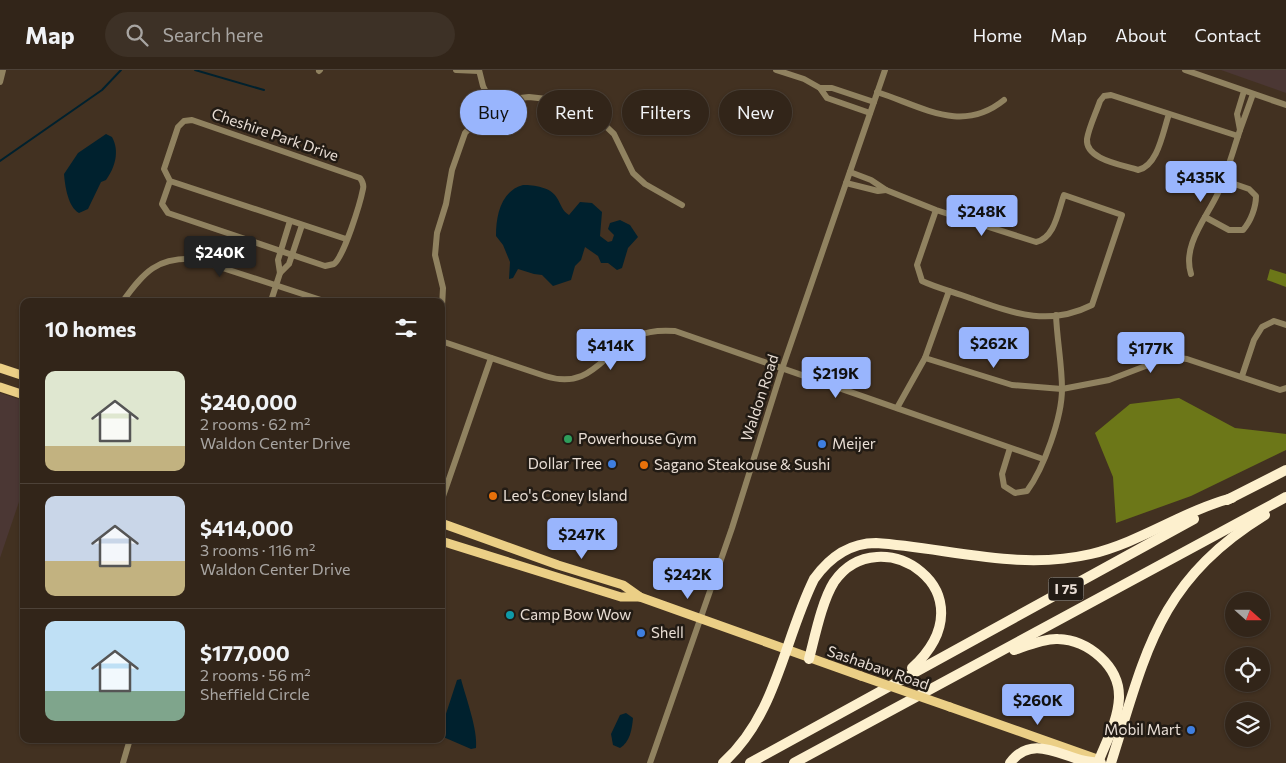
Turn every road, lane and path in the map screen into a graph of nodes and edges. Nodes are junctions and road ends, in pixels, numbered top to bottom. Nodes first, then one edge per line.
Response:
1 (3, 70) edge
2 (456, 70) edge
3 (479, 70) edge
4 (776, 70) edge
5 (885, 70) edge
6 (1185, 70) edge
7 (0, 82) edge
8 (820, 88) junction
9 (485, 90) edge
10 (1244, 91) junction
11 (877, 92) junction
12 (1253, 94) junction
13 (527, 97) edge
14 (1004, 100) dead end
15 (874, 102) junction
16 (1286, 105) edge
17 (870, 113) junction
18 (1169, 114) junction
19 (1239, 133) junction
20 (464, 135) edge
21 (850, 172) junction
22 (170, 180) junction
23 (1224, 180) junction
24 (846, 183) junction
25 (886, 190) junction
26 (682, 205) dead end
27 (936, 210) junction
28 (1205, 217) junction
29 (290, 221) junction
30 (302, 225) junction
31 (346, 239) junction
32 (280, 251) junction
33 (292, 255) junction
34 (280, 273) junction
35 (1191, 274) dead end
36 (277, 286) junction
37 (949, 291) junction
38 (125, 298) edge
39 (272, 298) edge
40 (315, 298) edge
41 (442, 298) edge
42 (1056, 315) junction
43 (1286, 325) edge
44 (445, 342) edge
45 (491, 358) junction
46 (925, 358) junction
47 (0, 368) edge
48 (782, 369) junction
49 (20, 375) edge
50 (1242, 376) junction
51 (0, 387) edge
52 (1286, 388) edge
53 (1062, 389) junction
54 (20, 394) edge
55 (897, 408) junction
56 (1010, 448) junction
57 (1043, 460) junction
58 (1286, 470) edge
59 (445, 490) edge
60 (1286, 497) edge
61 (1232, 498) junction
62 (1286, 502) edge
63 (445, 524) edge
64 (445, 542) edge
65 (510, 548) junction
66 (503, 561) junction
67 (597, 577) junction
68 (594, 589) junction
69 (640, 597) junction
70 (701, 618) junction
71 (788, 651) junction
72 (809, 659) junction
73 (984, 660) junction
74 (900, 678) junction
75 (129, 743) edge
76 (1102, 762) edge
77 (122, 763) edge
78 (650, 763) edge
79 (722, 763) edge
80 (750, 763) edge
81 (794, 763) edge
82 (1010, 763) edge
83 (1111, 763) edge

1 - 7 street
2 - 3 street
3 - 9 street
4 - 8 street
5 - 11 street, Waldon Road
6 - 10 street
8 - 15 street
8 - 17 street
10 - 12 street
10 - 19 street
11 - 14 street
11 - 15 street, Waldon Road
12 - 16 street
12 - 19 street
13 - 26 street
15 - 17 street, Waldon Road
17 - 21 street, Waldon Road
18 - 18 street
18 - 19 street
19 - 23 street
20 - 41 street
21 - 24 street, Waldon Road
21 - 25 street
22 - 29 street
22 - 31 street, Cheshire Park Drive
22 - 32 street, Cheshire Park Drive
23 - 28 street
23 - 28 street
24 - 25 street
24 - 48 street, Waldon Road
25 - 27 street
27 - 37 street
27 - 42 street
28 - 35 street
29 - 30 street
29 - 32 street
30 - 31 street
30 - 33 street
31 - 33 street, Cheshire Park Drive
32 - 33 street, Cheshire Park Drive
32 - 34 street
33 - 34 street
34 - 36 street
36 - 38 street
36 - 39 street
36 - 40 street
37 - 42 street
37 - 46 street
42 - 53 street
43 - 50 street
44 - 45 street
45 - 48 street
45 - 59 street
46 - 53 street
46 - 55 street
47 - 49 main road
48 - 55 street
48 - 70 street, Waldon Road
50 - 52 street
50 - 53 street
51 - 54 main road
53 - 57 street
55 - 56 street
56 - 57 street
56 - 57 street
58 - 61 highway, I 75
60 - 73 highway, I 75
61 - 71 highway
61 - 74 highway, I 75
62 - 83 highway
63 - 65 main road, Sashabaw Road
64 - 66 main road, Sashabaw Road
65 - 66 main road
65 - 67 main road, Sashabaw Road
66 - 68 main road, Sashabaw Road
67 - 68 main road
67 - 69 main road, Sashabaw Road
68 - 69 main road, Sashabaw Road
69 - 70 main road, Sashabaw Road
70 - 71 main road, Sashabaw Road
70 - 78 street, Waldon Road
71 - 72 main road, Sashabaw Road
71 - 79 highway
72 - 74 highway
72 - 76 main road, Sashabaw Road, bridge
73 - 76 highway
73 - 81 highway, I 75
74 - 80 highway, I 75
75 - 77 street
76 - 82 highway

